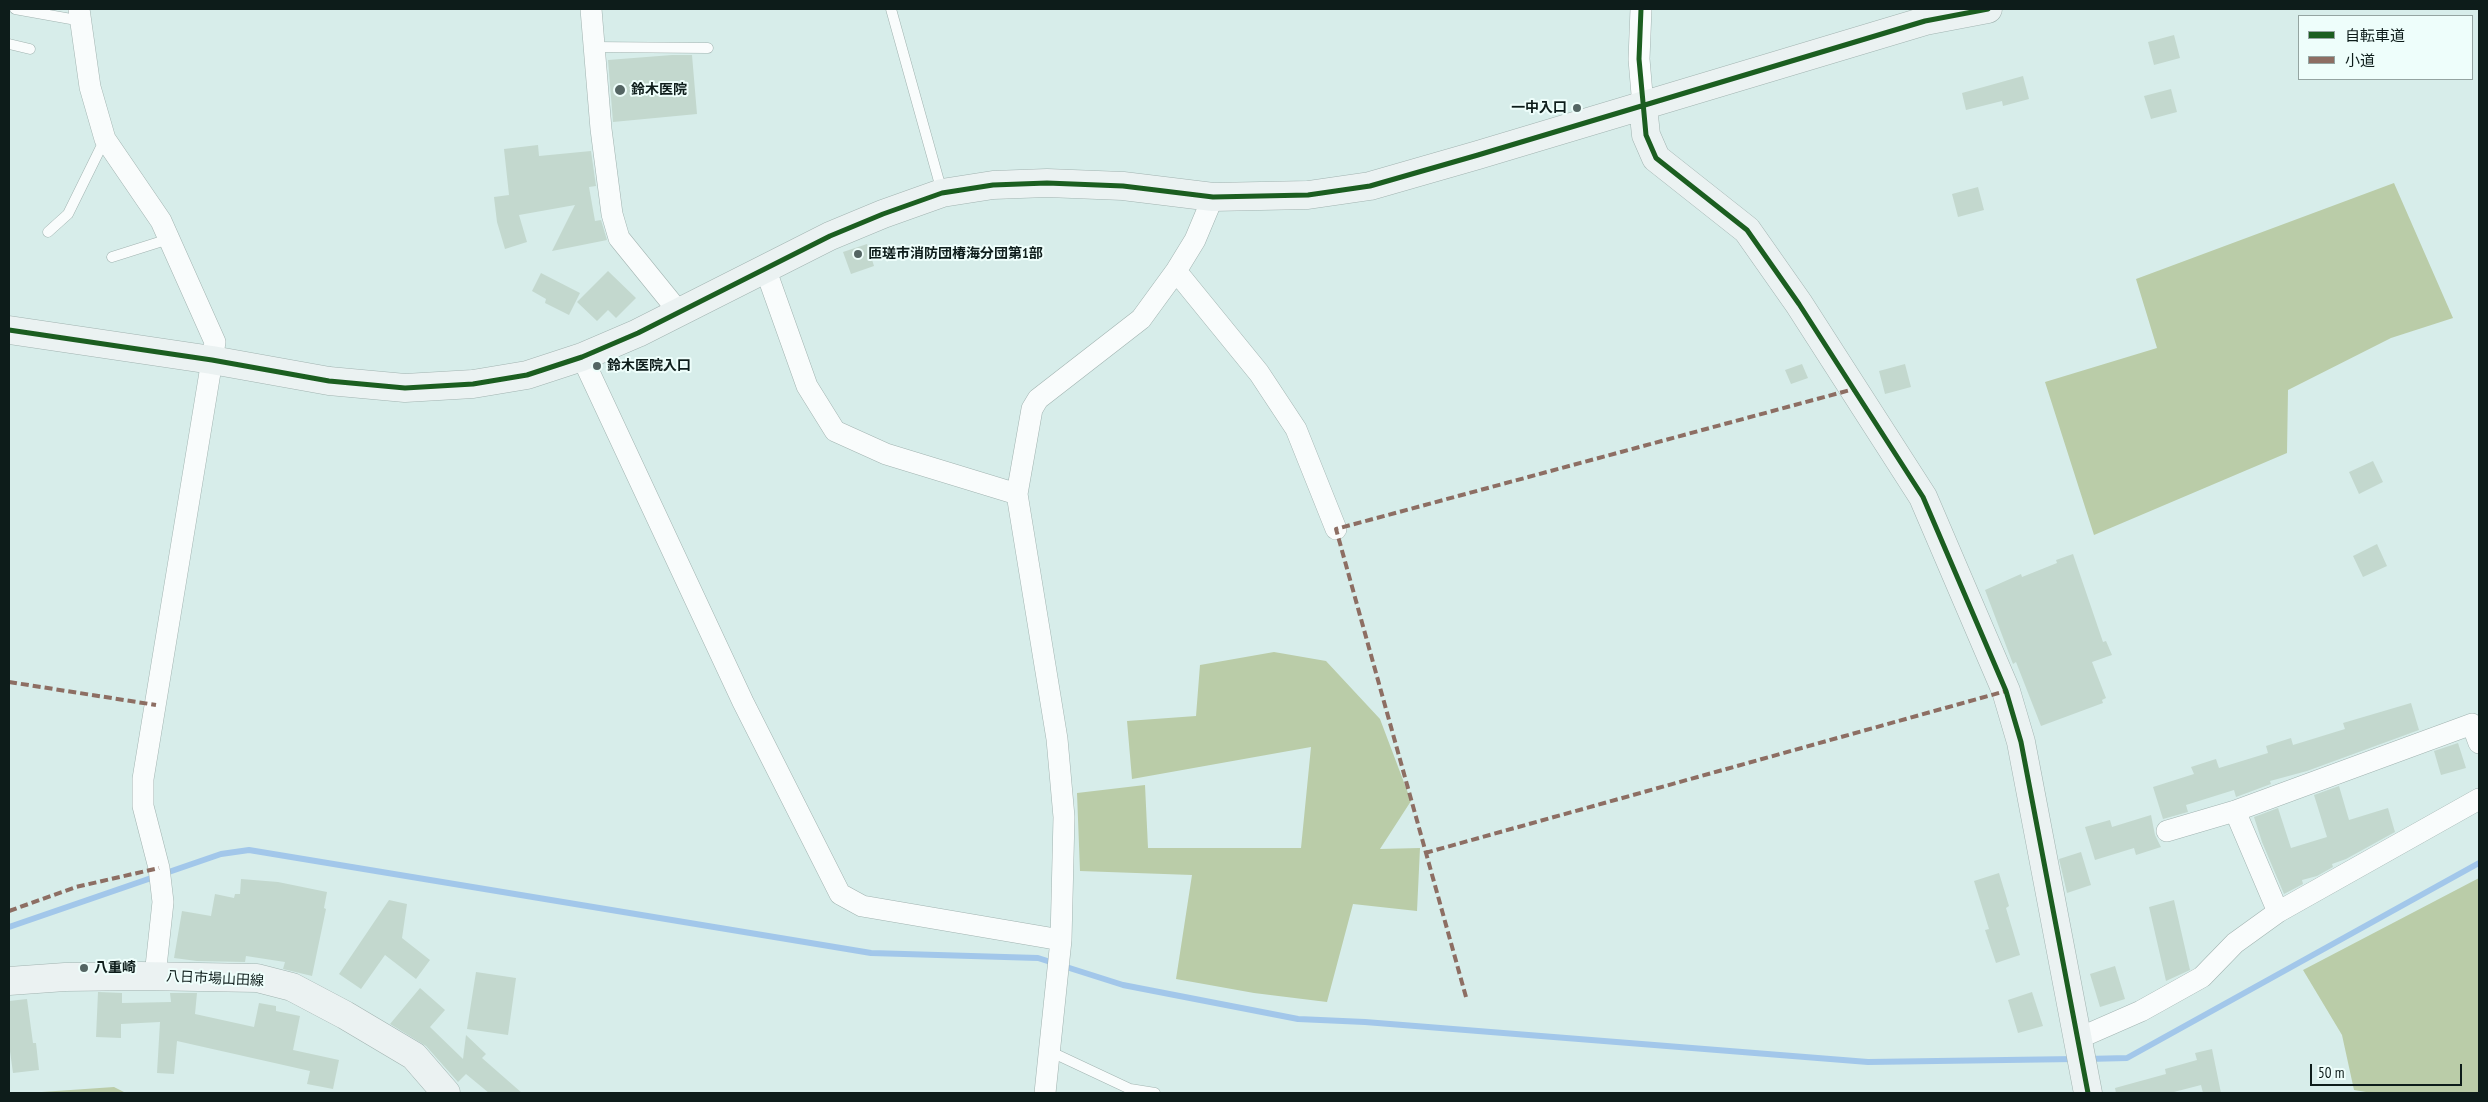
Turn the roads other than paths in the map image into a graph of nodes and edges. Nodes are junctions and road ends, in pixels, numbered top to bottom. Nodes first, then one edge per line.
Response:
1 (15, 9) edge
2 (591, 9) edge
3 (891, 9) edge
4 (1641, 9) edge
5 (1988, 9) edge
6 (80, 15) edge
7 (9, 44) edge
8 (593, 47) junction
9 (30, 48) dead end
10 (708, 48) dead end
11 (1643, 106) junction
12 (105, 139) junction
13 (942, 193) junction
14 (1213, 197) junction
15 (48, 232) dead end
16 (168, 239) junction
17 (112, 257) dead end
18 (765, 268) junction
19 (1176, 271) junction
20 (679, 312) junction
21 (9, 330) edge
22 (582, 357) junction
23 (212, 360) junction
24 (1016, 494) junction
25 (1336, 529) dead end
26 (2479, 742) edge
27 (2479, 800) edge
28 (2235, 811) junction
29 (2167, 831) dead end
30 (2278, 912) junction
31 (1061, 940) junction
32 (155, 976) junction
33 (9, 981) edge
34 (2077, 1039) junction
35 (1049, 1051) junction
36 (446, 1093) edge
37 (1045, 1093) edge
38 (1155, 1093) edge
39 (2088, 1093) edge

1 - 6 lane
2 - 8 street
3 - 13 lane
4 - 11 street
5 - 11 street
6 - 12 street
7 - 9 lane
8 - 10 lane
8 - 20 street
11 - 14 street
11 - 34 street
12 - 15 lane
12 - 16 street
13 - 14 street
13 - 18 street
14 - 19 street
16 - 17 lane
16 - 23 street
18 - 20 street
18 - 24 street
19 - 24 street
19 - 25 street
20 - 22 street
21 - 23 street
22 - 23 street
22 - 31 street
23 - 32 street
24 - 31 street
26 - 28 street
27 - 30 street
28 - 29 street
28 - 30 street
30 - 34 street
31 - 35 street
32 - 33 street, 八日市場山田線
32 - 36 street, 八日市場山田線
34 - 39 street
35 - 37 street
35 - 38 lane

